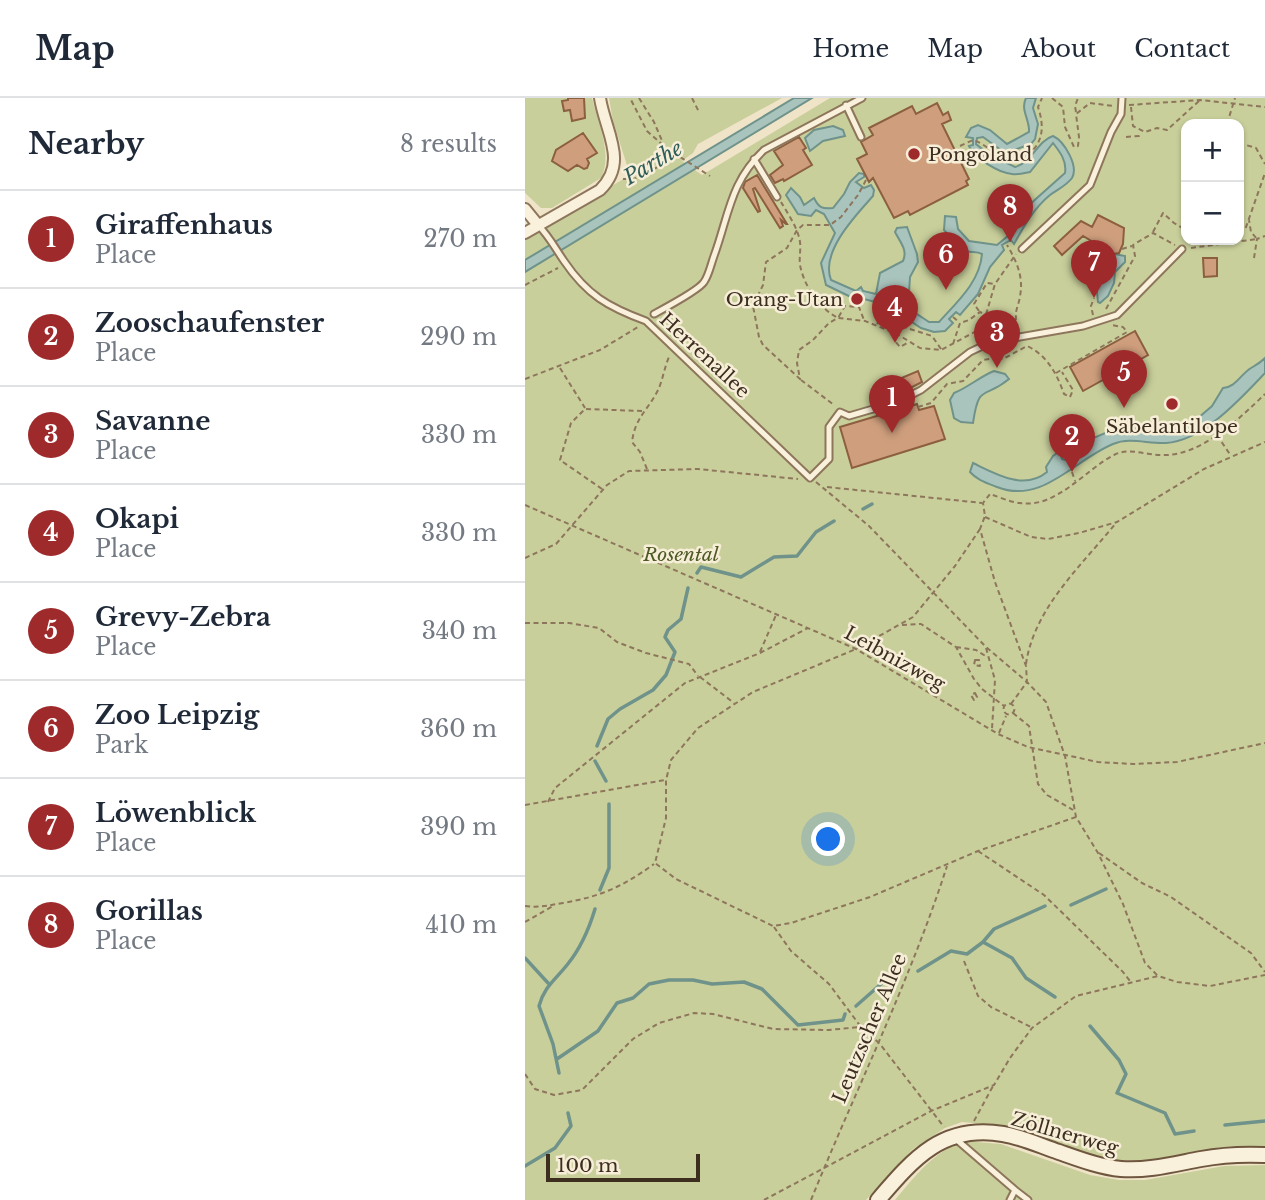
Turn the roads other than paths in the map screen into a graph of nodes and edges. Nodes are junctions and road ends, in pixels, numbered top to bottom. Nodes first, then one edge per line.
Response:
1 (600, 98) edge
2 (862, 98) edge
3 (1123, 102) edge
4 (846, 105) junction
5 (861, 137) dead end
6 (754, 159) junction
7 (777, 197) road end
8 (525, 209) edge
9 (538, 225) junction
10 (525, 233) edge
11 (1023, 249) road end
12 (1182, 249) road end
13 (655, 314) dead end
14 (834, 405) road end
15 (840, 411) junction
16 (952, 1135) junction
17 (1265, 1155) edge
18 (1014, 1190) junction
19 (878, 1200) edge
20 (1010, 1200) edge
21 (1028, 1200) edge

1 - 9 street
2 - 4 lane
3 - 11 lane
4 - 5 lane
4 - 6 lane
6 - 7 lane
6 - 13 lane
8 - 9 street
9 - 10 street
9 - 15 lane, Herrenallee
12 - 15 lane
14 - 15 lane
16 - 17 main road, Zöllnerweg
16 - 18 lane
16 - 19 main road, Zöllnerweg
18 - 20 lane
18 - 21 lane

